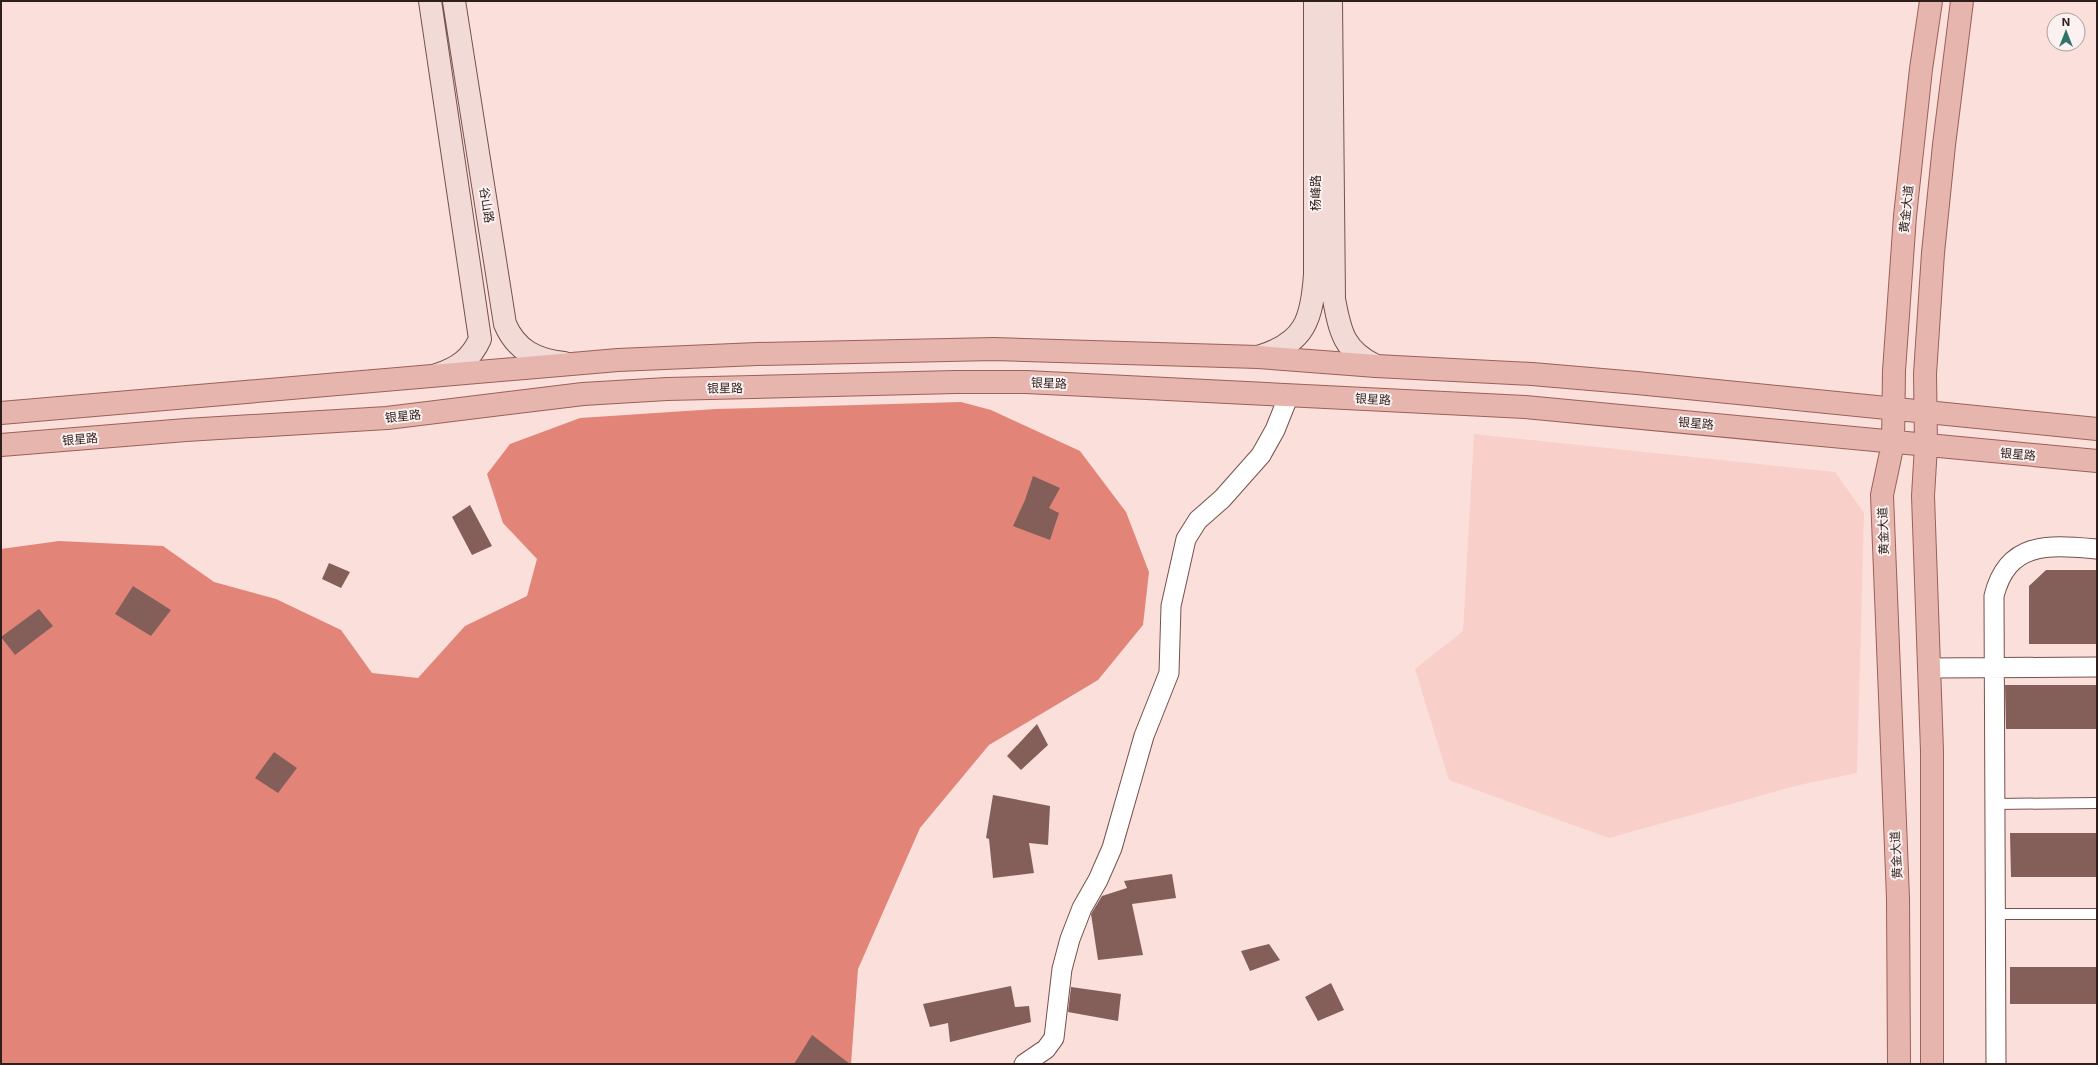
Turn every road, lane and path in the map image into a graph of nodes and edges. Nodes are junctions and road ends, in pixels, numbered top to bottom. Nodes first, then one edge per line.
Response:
1 (430, 1) edge
2 (454, 1) edge
3 (1315, 1) edge
4 (1331, 1) edge
5 (1932, 1) edge
6 (1962, 1) edge
7 (1258, 357) junction
8 (575, 364) junction
9 (1376, 366) junction
10 (429, 377) junction
11 (1289, 395) junction
12 (1894, 409) junction
13 (1, 413) edge
14 (1926, 413) junction
15 (2097, 429) edge
16 (1893, 443) junction
17 (1, 445) edge
18 (1926, 446) junction
19 (2097, 461) edge
20 (2097, 549) edge
21 (2097, 667) edge
22 (1929, 668) junction
23 (1994, 668) junction
24 (2097, 803) edge
25 (1995, 804) junction
26 (1996, 914) junction
27 (2097, 914) edge
28 (1024, 1064) edge
29 (1899, 1064) edge
30 (1932, 1064) edge
31 (1996, 1064) edge

1 - 10 main road, 谷山路
2 - 8 main road, 谷山路
3 - 7 main road, 杨峰路
4 - 9 main road, 杨峰路
5 - 12 main road, 黄金大道
6 - 14 main road
7 - 8 main road
7 - 9 main road
8 - 10 main road
9 - 12 main road
10 - 13 main road
11 - 16 main road, 银星路
11 - 17 main road, 银星路
11 - 28 street
12 - 14 main road
12 - 16 main road, 黄金大道
14 - 15 main road
14 - 18 main road
16 - 18 main road, 银星路
16 - 29 main road, 黄金大道
18 - 19 main road, 银星路
18 - 22 main road
20 - 23 street
21 - 23 street
22 - 23 street
22 - 30 main road
23 - 25 street
24 - 25 lane
25 - 26 street
26 - 27 lane
26 - 31 street

